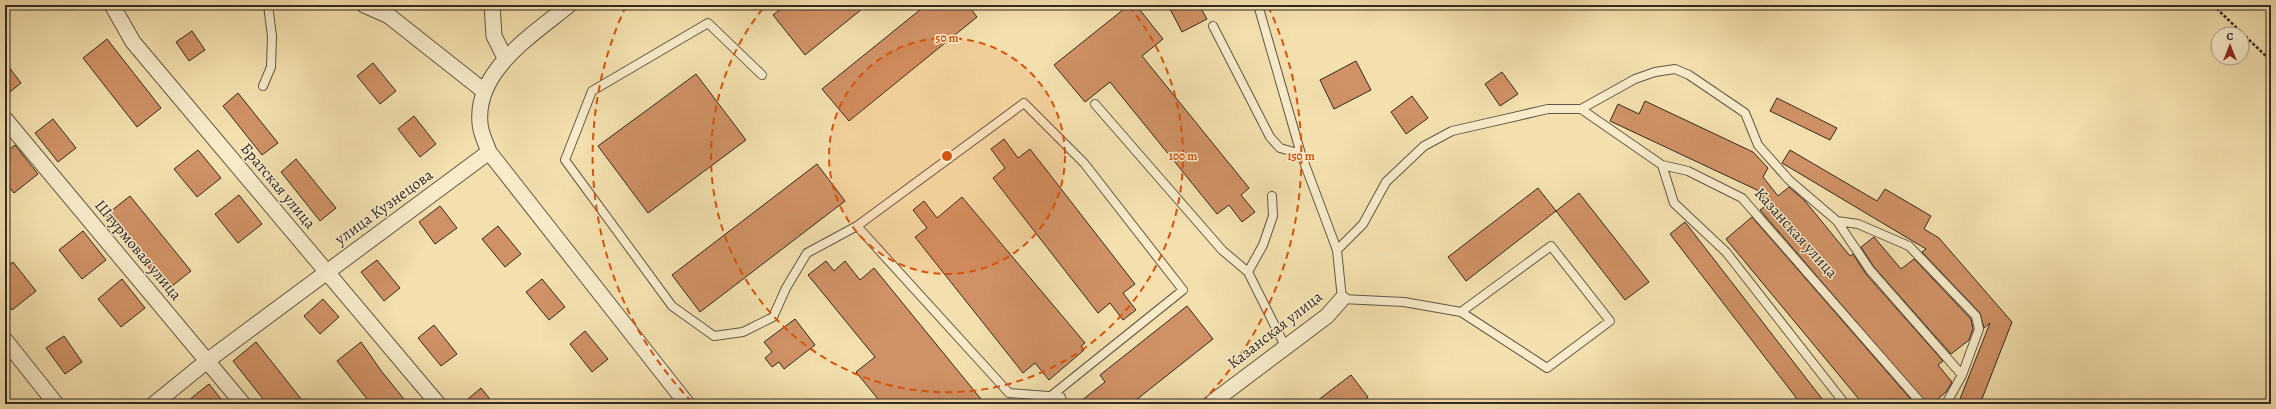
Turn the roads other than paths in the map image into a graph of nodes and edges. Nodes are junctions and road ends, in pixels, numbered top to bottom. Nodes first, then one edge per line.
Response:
1 (112, 5) edge
2 (268, 5) edge
3 (364, 5) edge
4 (492, 5) edge
5 (569, 5) edge
6 (1258, 5) edge
7 (1213, 26) dead end
8 (505, 58) junction
9 (762, 75) dead end
10 (263, 86) dead end
11 (484, 91) junction
12 (1095, 104) dead end
13 (1582, 109) junction
14 (5, 119) edge
15 (489, 152) junction
16 (1301, 154) junction
17 (1662, 164) junction
18 (1272, 196) dead end
19 (1837, 222) junction
20 (857, 226) junction
21 (1337, 250) junction
22 (327, 272) junction
23 (1248, 272) junction
24 (1342, 299) junction
25 (1461, 312) junction
26 (5, 340) edge
27 (1285, 346) junction
28 (207, 361) junction
29 (1962, 375) junction
30 (1051, 396) junction
31 (56, 404) edge
32 (154, 404) edge
33 (243, 404) edge
34 (438, 404) edge
35 (687, 404) edge
36 (1041, 404) edge
37 (1063, 404) edge
38 (1210, 404) edge
39 (1845, 404) edge
40 (1922, 404) edge
41 (1946, 404) edge

1 - 22 street, Братская улица
2 - 10 lane
3 - 11 street
4 - 8 street
5 - 8 street
6 - 16 lane, Казанская улица
7 - 16 lane
8 - 11 street
9 - 20 lane
11 - 15 street
12 - 23 lane
13 - 17 lane, Казанская улица
13 - 19 lane
13 - 21 lane
14 - 28 street, Штурмовая улица
15 - 22 street, улица Кузнецова
15 - 35 street
16 - 21 lane, Казанская улица
17 - 39 lane
17 - 40 lane, Казанская улица
18 - 23 lane
19 - 29 lane
19 - 29 lane
20 - 30 lane
20 - 30 lane
21 - 24 lane, Казанская улица
22 - 28 street, улица Кузнецова
22 - 34 street, Братская улица
23 - 27 lane
24 - 25 lane
24 - 27 street, Казанская улица
25 - 25 lane
26 - 31 street
27 - 38 street, Казанская улица
28 - 32 street, улица Кузнецова
28 - 33 street, Штурмовая улица
29 - 41 lane
30 - 36 lane
30 - 37 lane

